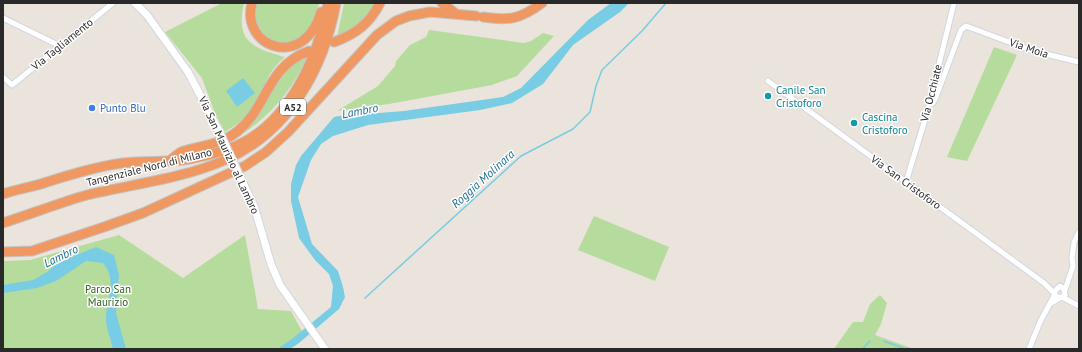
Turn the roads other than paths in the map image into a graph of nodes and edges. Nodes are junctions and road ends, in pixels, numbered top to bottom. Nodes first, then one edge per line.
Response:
1 (113, 3) edge
2 (135, 3) edge
3 (252, 3) edge
4 (324, 3) edge
5 (328, 3) edge
6 (336, 3) edge
7 (380, 3) edge
8 (442, 3) edge
9 (542, 3) edge
10 (954, 3) edge
11 (457, 14) junction
12 (3, 18) edge
13 (334, 42) dead end
14 (60, 46) junction
15 (309, 51) dead end
16 (1079, 62) edge
17 (3, 77) edge
18 (768, 81) dead end
19 (928, 105) junction
20 (169, 162) junction
21 (906, 182) junction
22 (3, 194) edge
23 (3, 223) edge
24 (1079, 232) edge
25 (3, 252) edge
26 (1067, 279) junction
27 (1044, 283) junction
28 (1059, 287) junction
29 (1065, 291) junction
30 (1055, 294) junction
31 (1061, 297) junction
32 (1072, 301) junction
33 (1051, 303) junction
34 (1079, 306) edge
35 (321, 348) edge
36 (1029, 349) edge

1 - 14 street, Via Tagliamento
2 - 35 main road, Via San Maurizio al Lambro, bridge
3 - 4 highway
5 - 20 highway, Tangenziale Nord di Milano / A52
6 - 23 highway, Tangenziale Nord di Milano / A52
7 - 13 highway
8 - 11 highway
9 - 11 highway
10 - 19 street, Via Occhiate
11 - 25 highway
12 - 14 street
14 - 17 street, Via Tagliamento
15 - 20 highway
16 - 19 street, Via Moia
18 - 21 street, Via San Cristoforo
19 - 21 street, Via Occhiate
20 - 22 highway, Tangenziale Nord di Milano / A52
21 - 27 street, Via San Cristoforo
24 - 26 street
26 - 28 street
26 - 29 street
27 - 28 street, Via San Cristoforo
27 - 30 street, Via San Cristoforo
28 - 29 street
28 - 30 street
29 - 31 street
29 - 32 street
30 - 31 street, Via San Cristoforo
30 - 33 street
31 - 32 street
31 - 33 street
32 - 34 street
33 - 36 street

